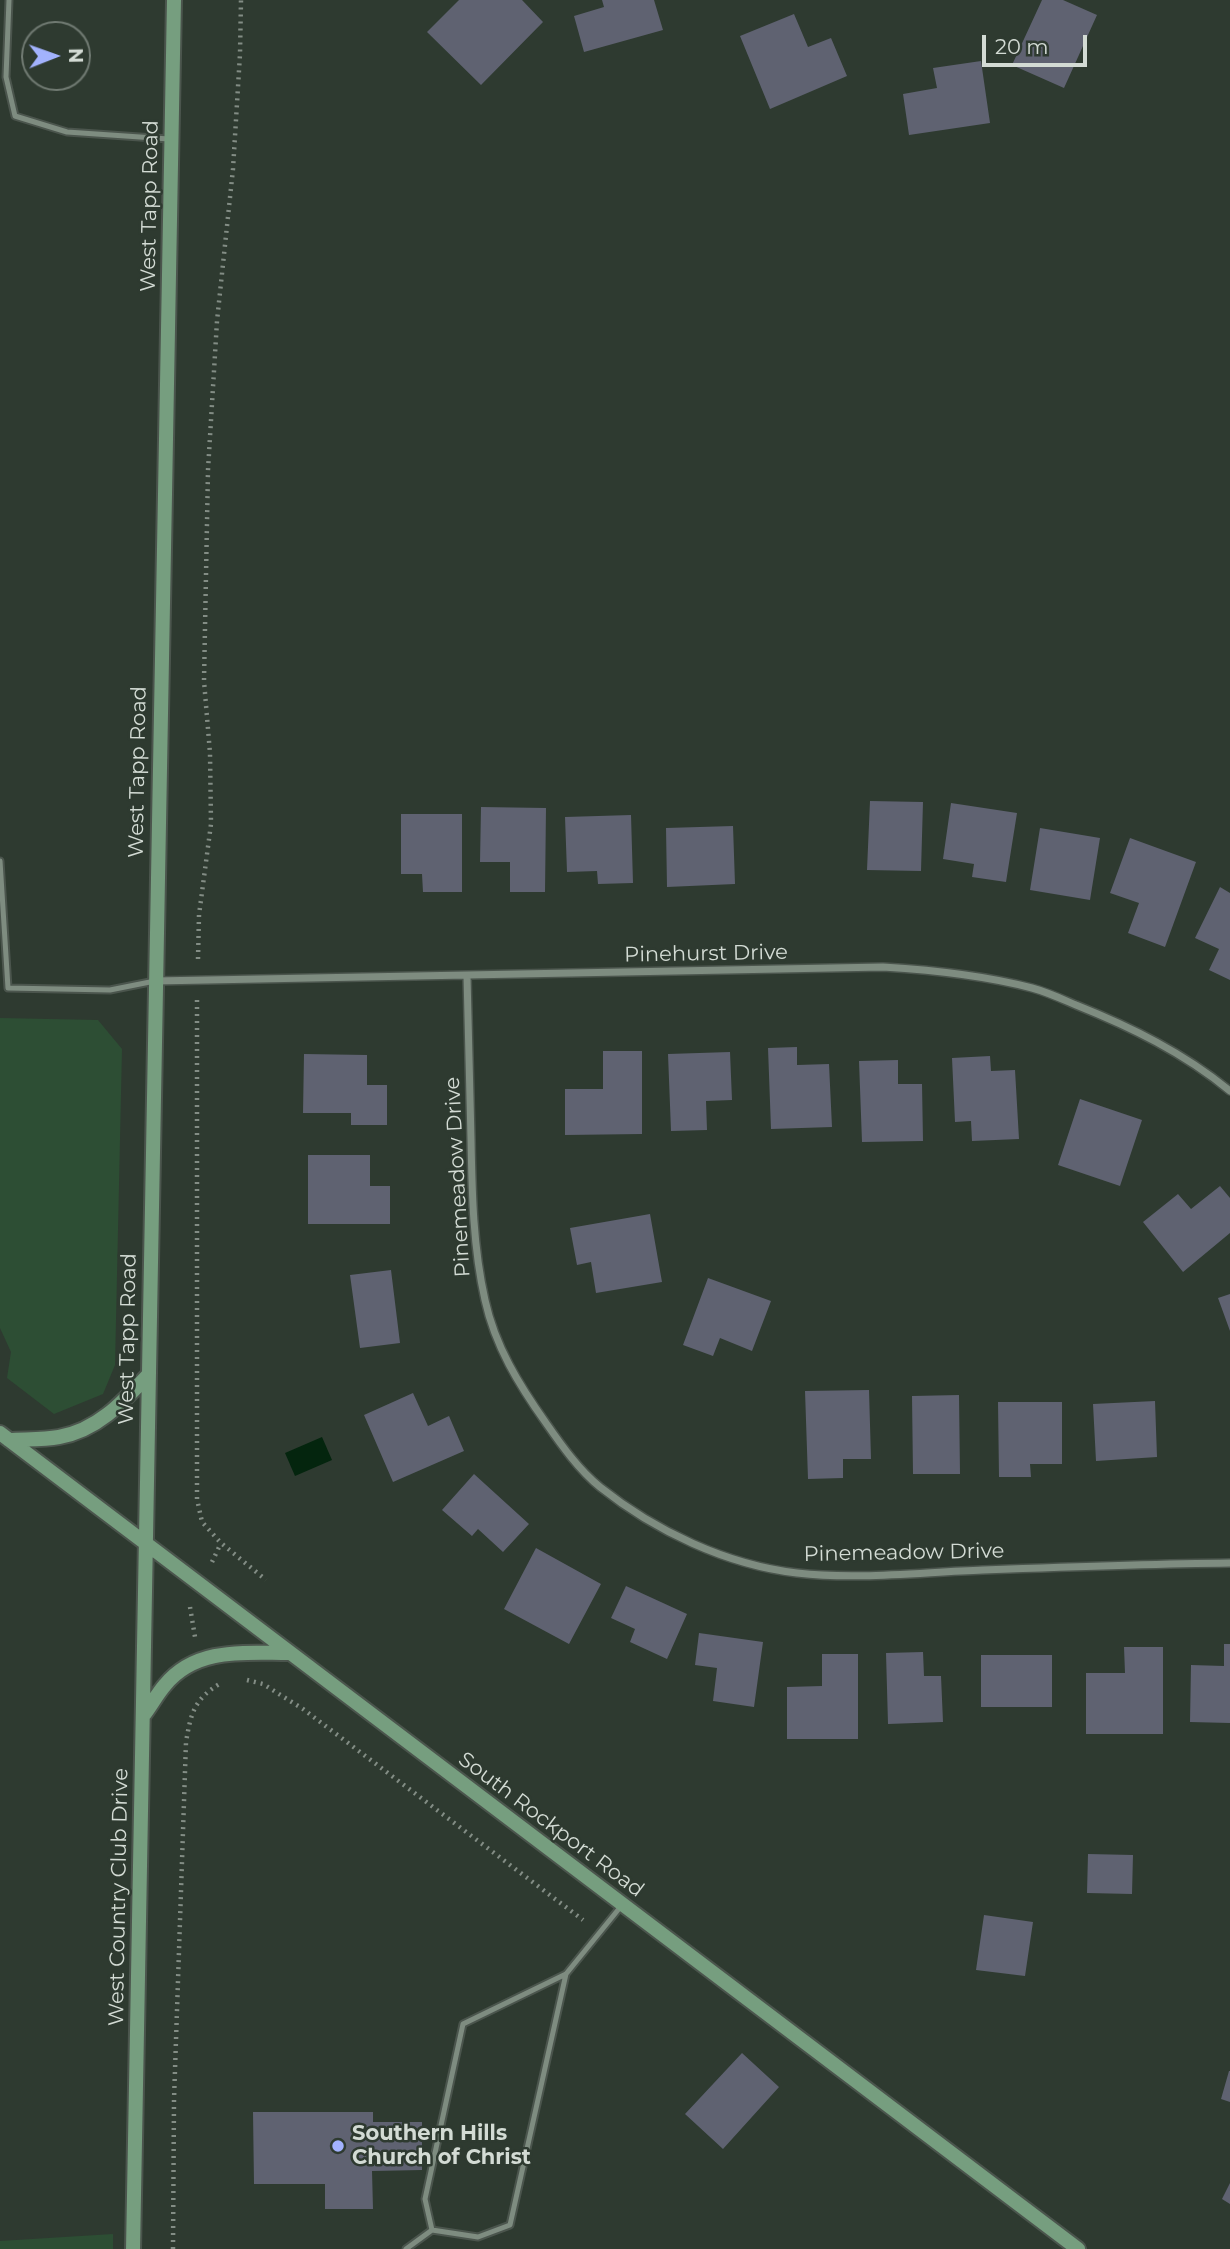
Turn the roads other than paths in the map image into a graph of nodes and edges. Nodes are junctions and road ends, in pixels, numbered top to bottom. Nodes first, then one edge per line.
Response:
1 (9, 0) edge
2 (174, 0) edge
3 (172, 139) junction
4 (0, 861) edge
5 (467, 976) junction
6 (155, 981) junction
7 (1230, 1091) edge
8 (149, 1374) junction
9 (4, 1437) edge
10 (146, 1546) junction
11 (1230, 1563) edge
12 (288, 1653) junction
13 (143, 1717) junction
14 (622, 1905) junction
15 (566, 1975) junction
16 (432, 2230) junction
17 (134, 2249) edge
18 (406, 2249) edge
19 (1078, 2249) edge

1 - 3 lane
2 - 3 main road, West Tapp Road
3 - 6 main road, West Tapp Road
4 - 6 lane
5 - 6 street, Pinehurst Drive
5 - 7 street, Pinehurst Drive
5 - 11 street, Pinemeadow Drive
6 - 8 main road, West Tapp Road
8 - 9 main road
8 - 10 main road, West Tapp Road
9 - 10 main road, South Rockport Road
10 - 12 main road, South Rockport Road
10 - 13 main road, West Country Club Drive
12 - 13 main road
12 - 14 main road, South Rockport Road
13 - 17 main road, West Country Club Drive
14 - 15 lane
14 - 19 main road, South Rockport Road
15 - 16 lane
15 - 16 lane
16 - 18 lane

